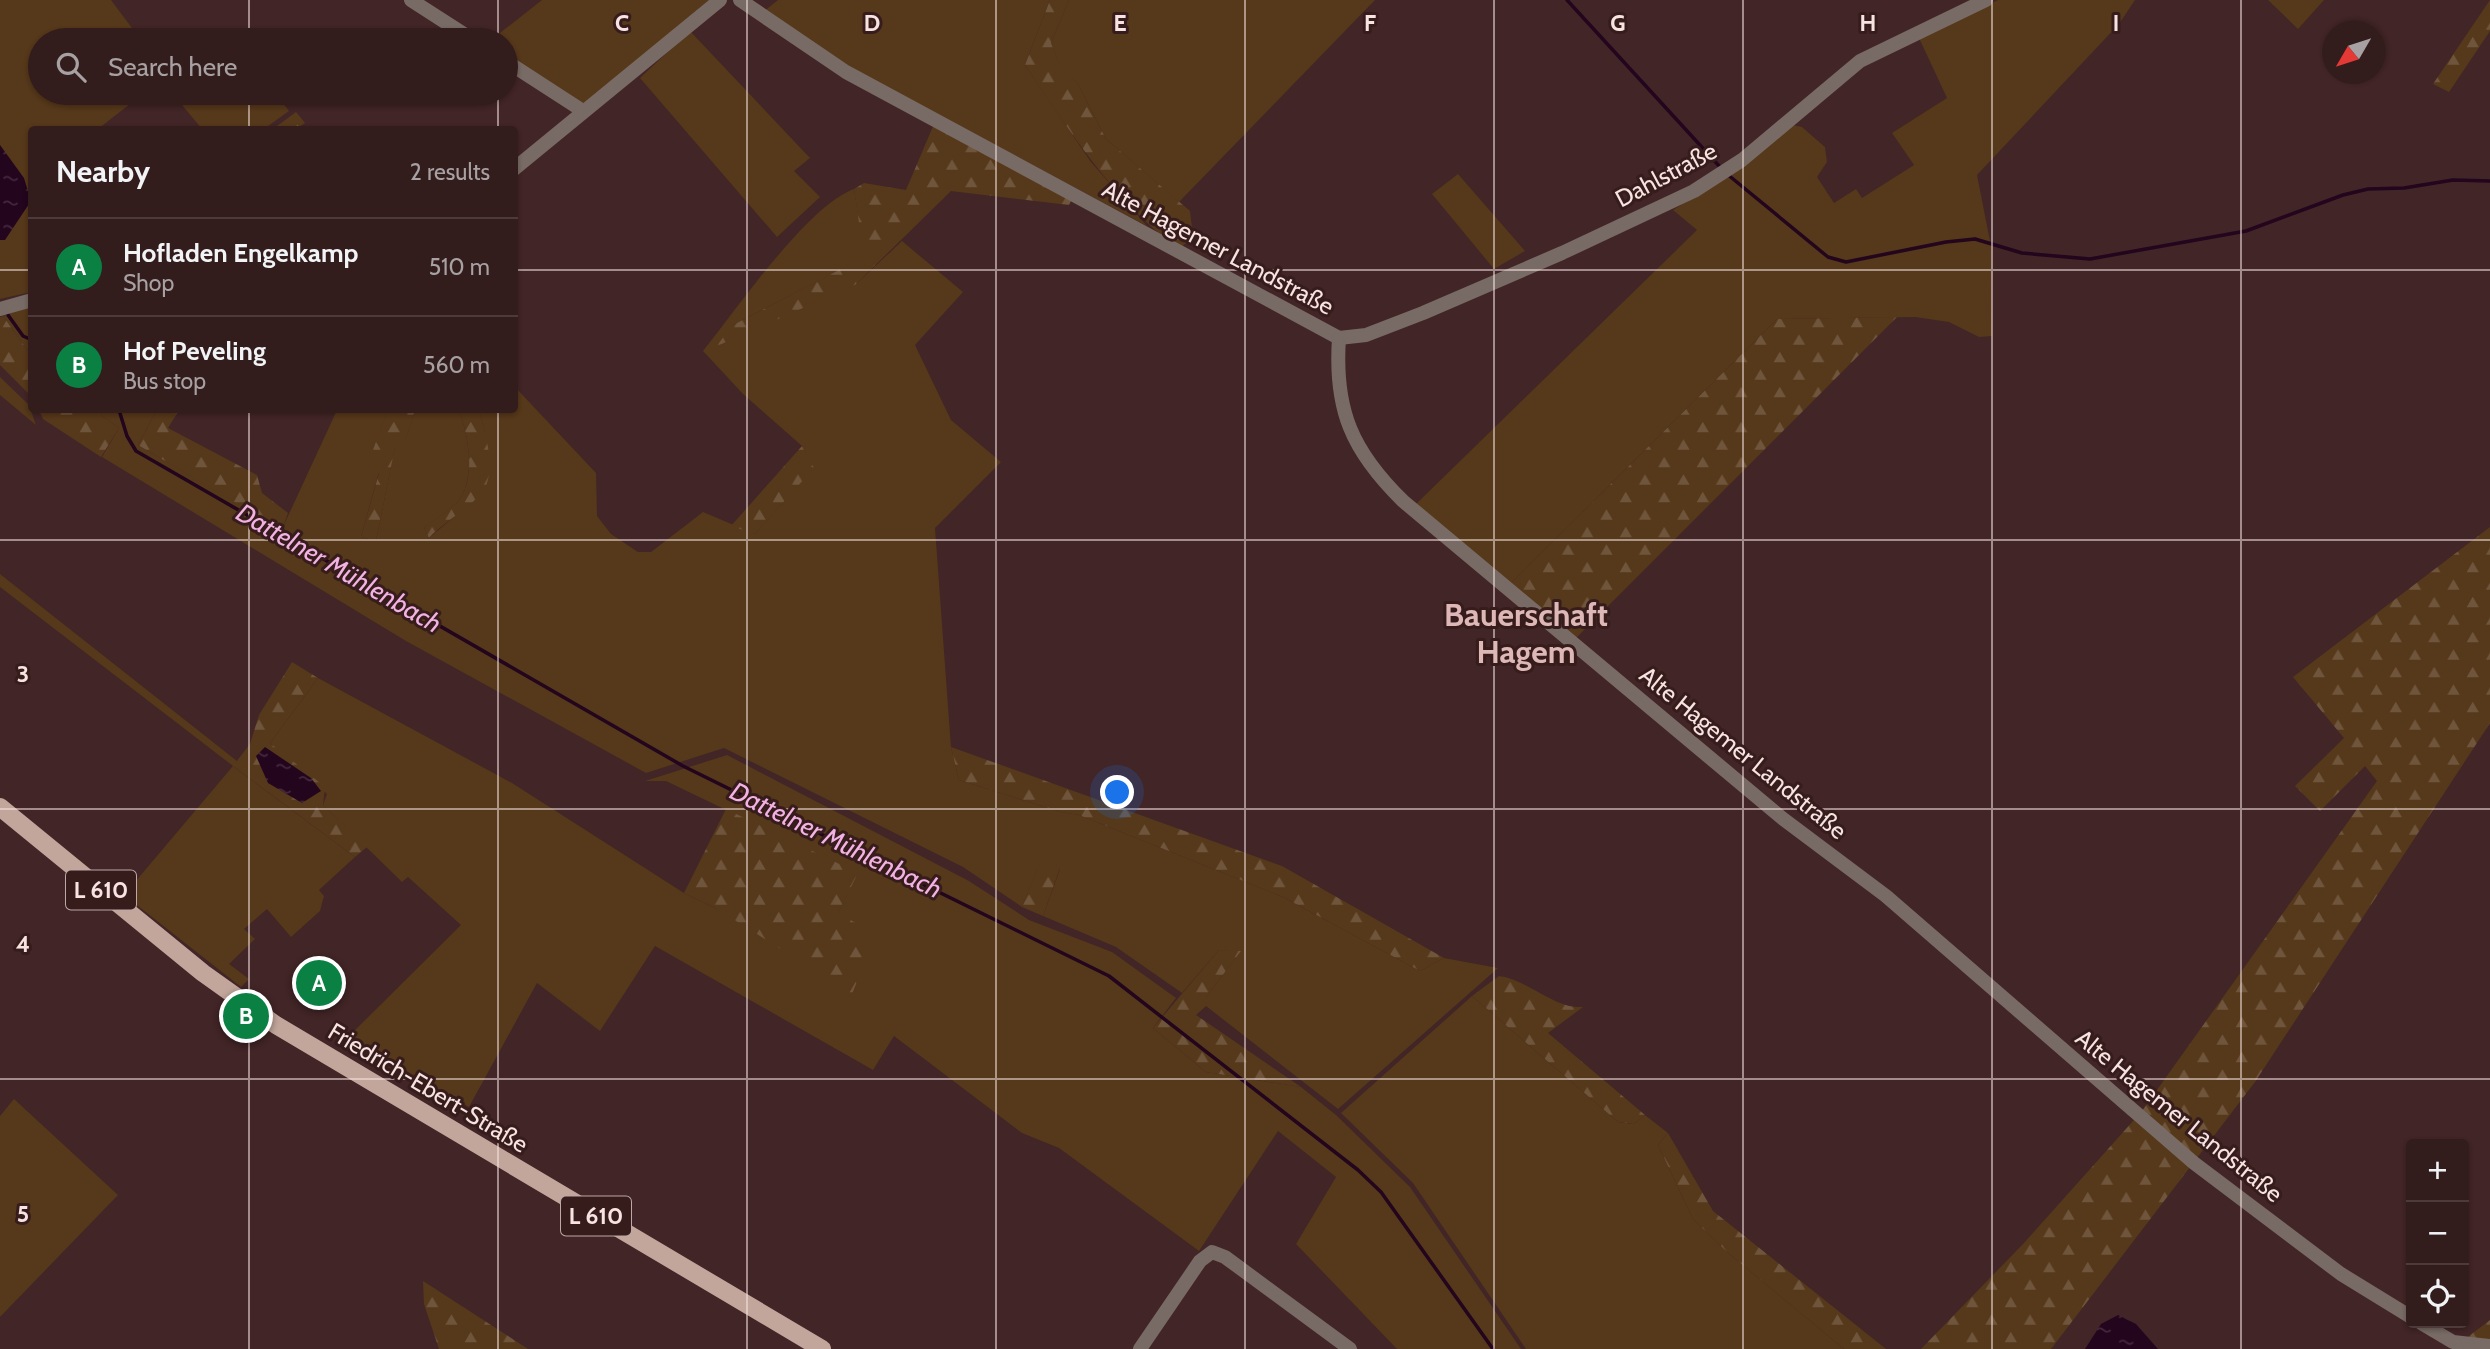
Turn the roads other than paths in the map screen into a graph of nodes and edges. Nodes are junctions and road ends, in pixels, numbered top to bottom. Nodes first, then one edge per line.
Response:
1 (411, 0) edge
2 (720, 0) edge
3 (740, 0) edge
4 (1986, 0) edge
5 (454, 28) edge
6 (518, 69) edge
7 (583, 111) junction
8 (518, 166) edge
9 (28, 301) edge
10 (0, 309) edge
11 (1339, 338) junction
12 (0, 807) edge
13 (2406, 1314) edge
14 (2428, 1328) edge
15 (1334, 1344) edge
16 (2452, 1346) edge
17 (2490, 1346) edge
18 (822, 1349) edge
19 (1140, 1349) edge
20 (1350, 1349) edge

1 - 5 street
2 - 7 street
3 - 11 street, Alte Hagemer Landstraße
4 - 11 street, Dahlstraße
6 - 7 street
7 - 8 street
9 - 10 street
11 - 13 street, Alte Hagemer Landstraße
12 - 18 main road, Friedrich-Ebert-Straße / L 610
14 - 16 street
15 - 19 street
15 - 20 street
16 - 17 street

